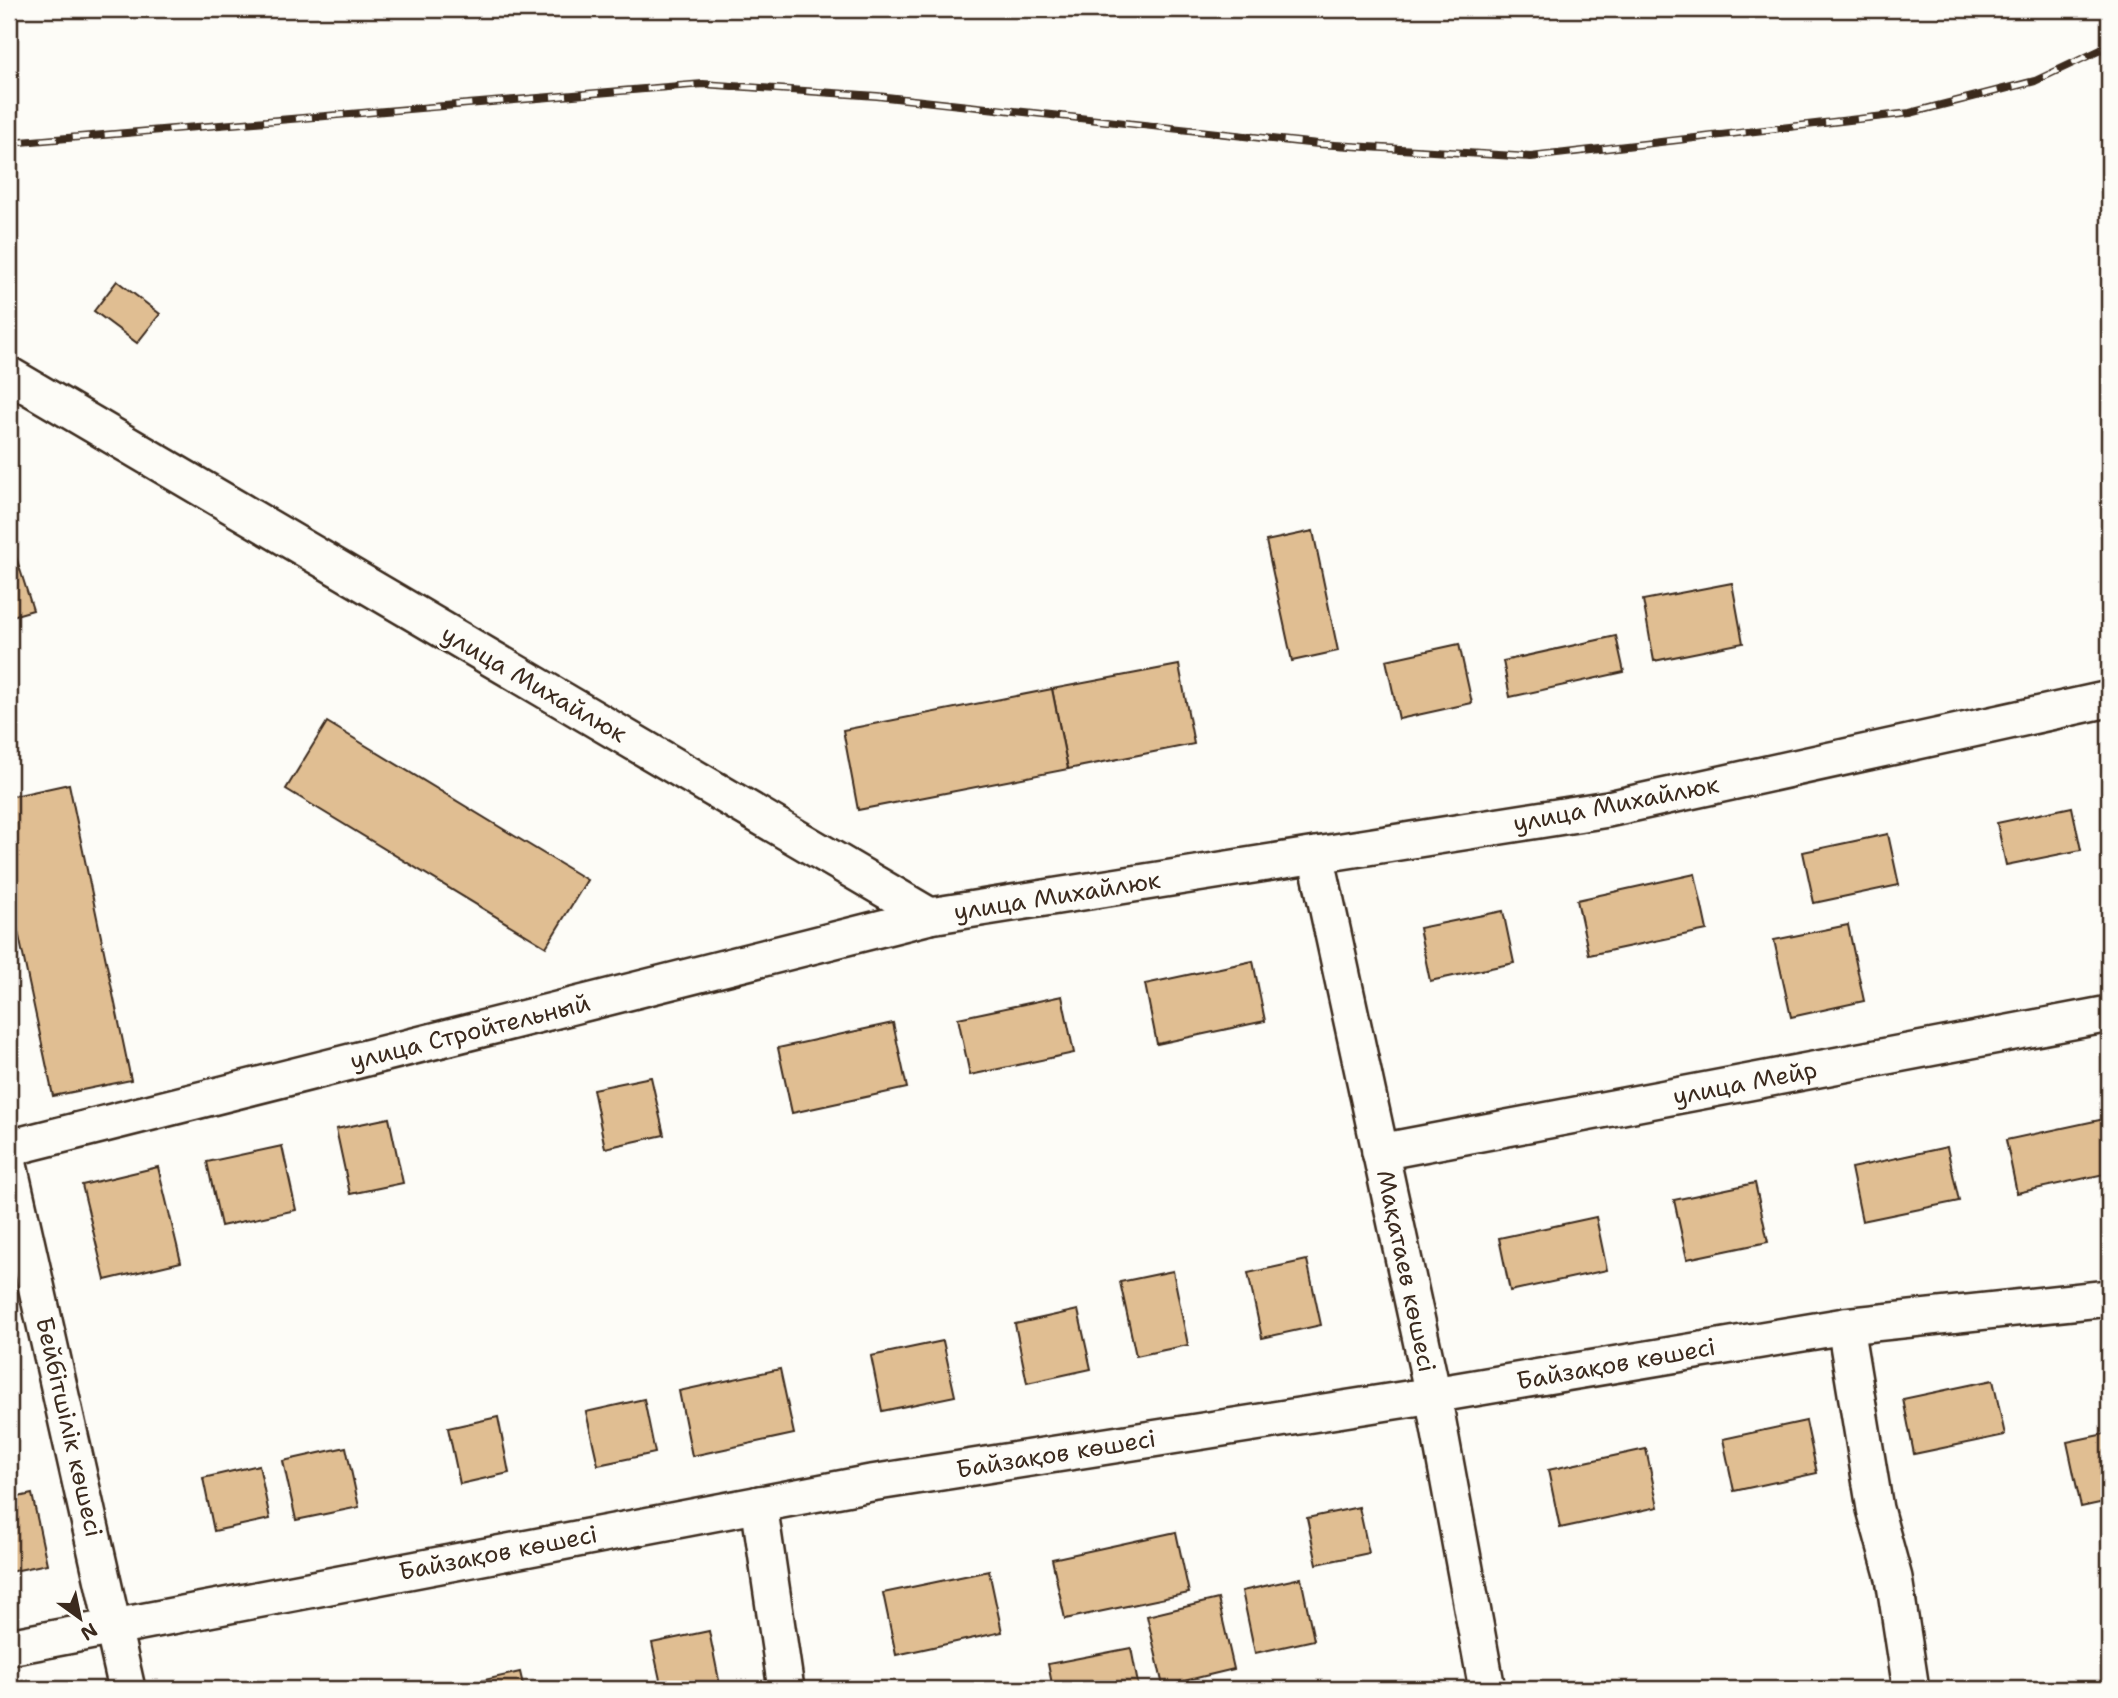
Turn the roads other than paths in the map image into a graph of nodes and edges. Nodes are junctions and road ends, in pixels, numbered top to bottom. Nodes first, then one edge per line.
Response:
1 (9, 375) edge
2 (2109, 699) edge
3 (1316, 855) junction
4 (930, 916) junction
5 (2109, 1014) edge
6 (9, 1148) edge
7 (1380, 1152) junction
8 (9, 1165) edge
9 (2109, 1298) edge
10 (1845, 1326) junction
11 (1433, 1395) junction
12 (759, 1504) junction
13 (114, 1625) junction
14 (9, 1647) edge
15 (127, 1689) edge
16 (786, 1689) edge
17 (1487, 1689) edge
18 (1911, 1689) edge

1 - 4 street, улица Михайлюк
2 - 3 street, улица Михайлюк
3 - 4 street, улица Михайлюк
3 - 7 street, Мақатаев көшесі
4 - 6 street, улица Стройтельный
5 - 7 street, улица Мейр
7 - 11 street, Мақатаев көшесі
8 - 13 street, Бейбітшілік көшесі
9 - 10 street, Байзақов көшесі
10 - 11 street, Байзақов көшесі
10 - 18 street
11 - 12 street, Байзақов көшесі
11 - 17 street, Мақатаев көшесі
12 - 13 street, Байзақов көшесі
12 - 16 street
13 - 14 street, Байзақов көшесі
13 - 15 street, Бейбітшілік көшесі

